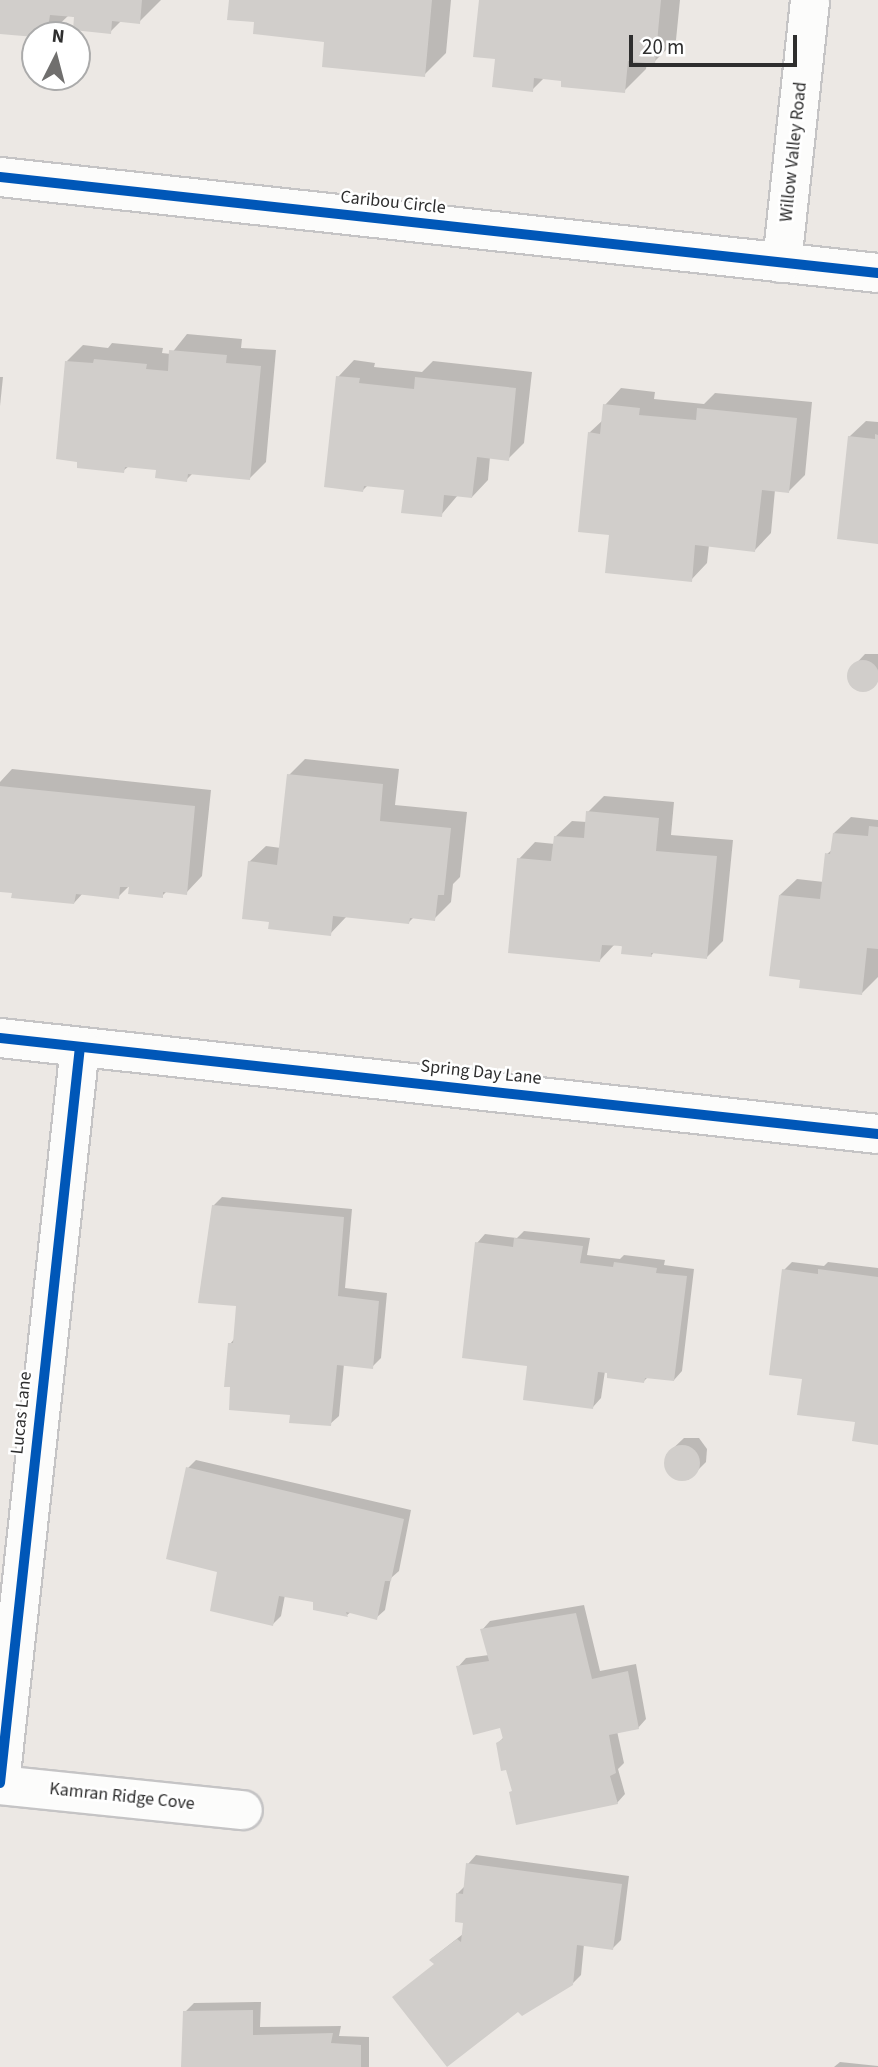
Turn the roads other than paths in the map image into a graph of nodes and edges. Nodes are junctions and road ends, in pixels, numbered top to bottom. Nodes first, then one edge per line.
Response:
1 (810, 0) edge
2 (0, 177) edge
3 (782, 263) junction
4 (878, 273) edge
5 (0, 1038) edge
6 (80, 1047) junction
7 (878, 1134) edge
8 (0, 1784) edge
9 (243, 1810) dead end

1 - 3 street, Willow Valley Road
2 - 3 street, Caribou Circle
3 - 4 street, Caribou Circle
5 - 6 street, Spring Day Lane
6 - 7 street, Spring Day Lane
6 - 8 street, Lucas Lane
8 - 9 street, Kamran Ridge Cove

